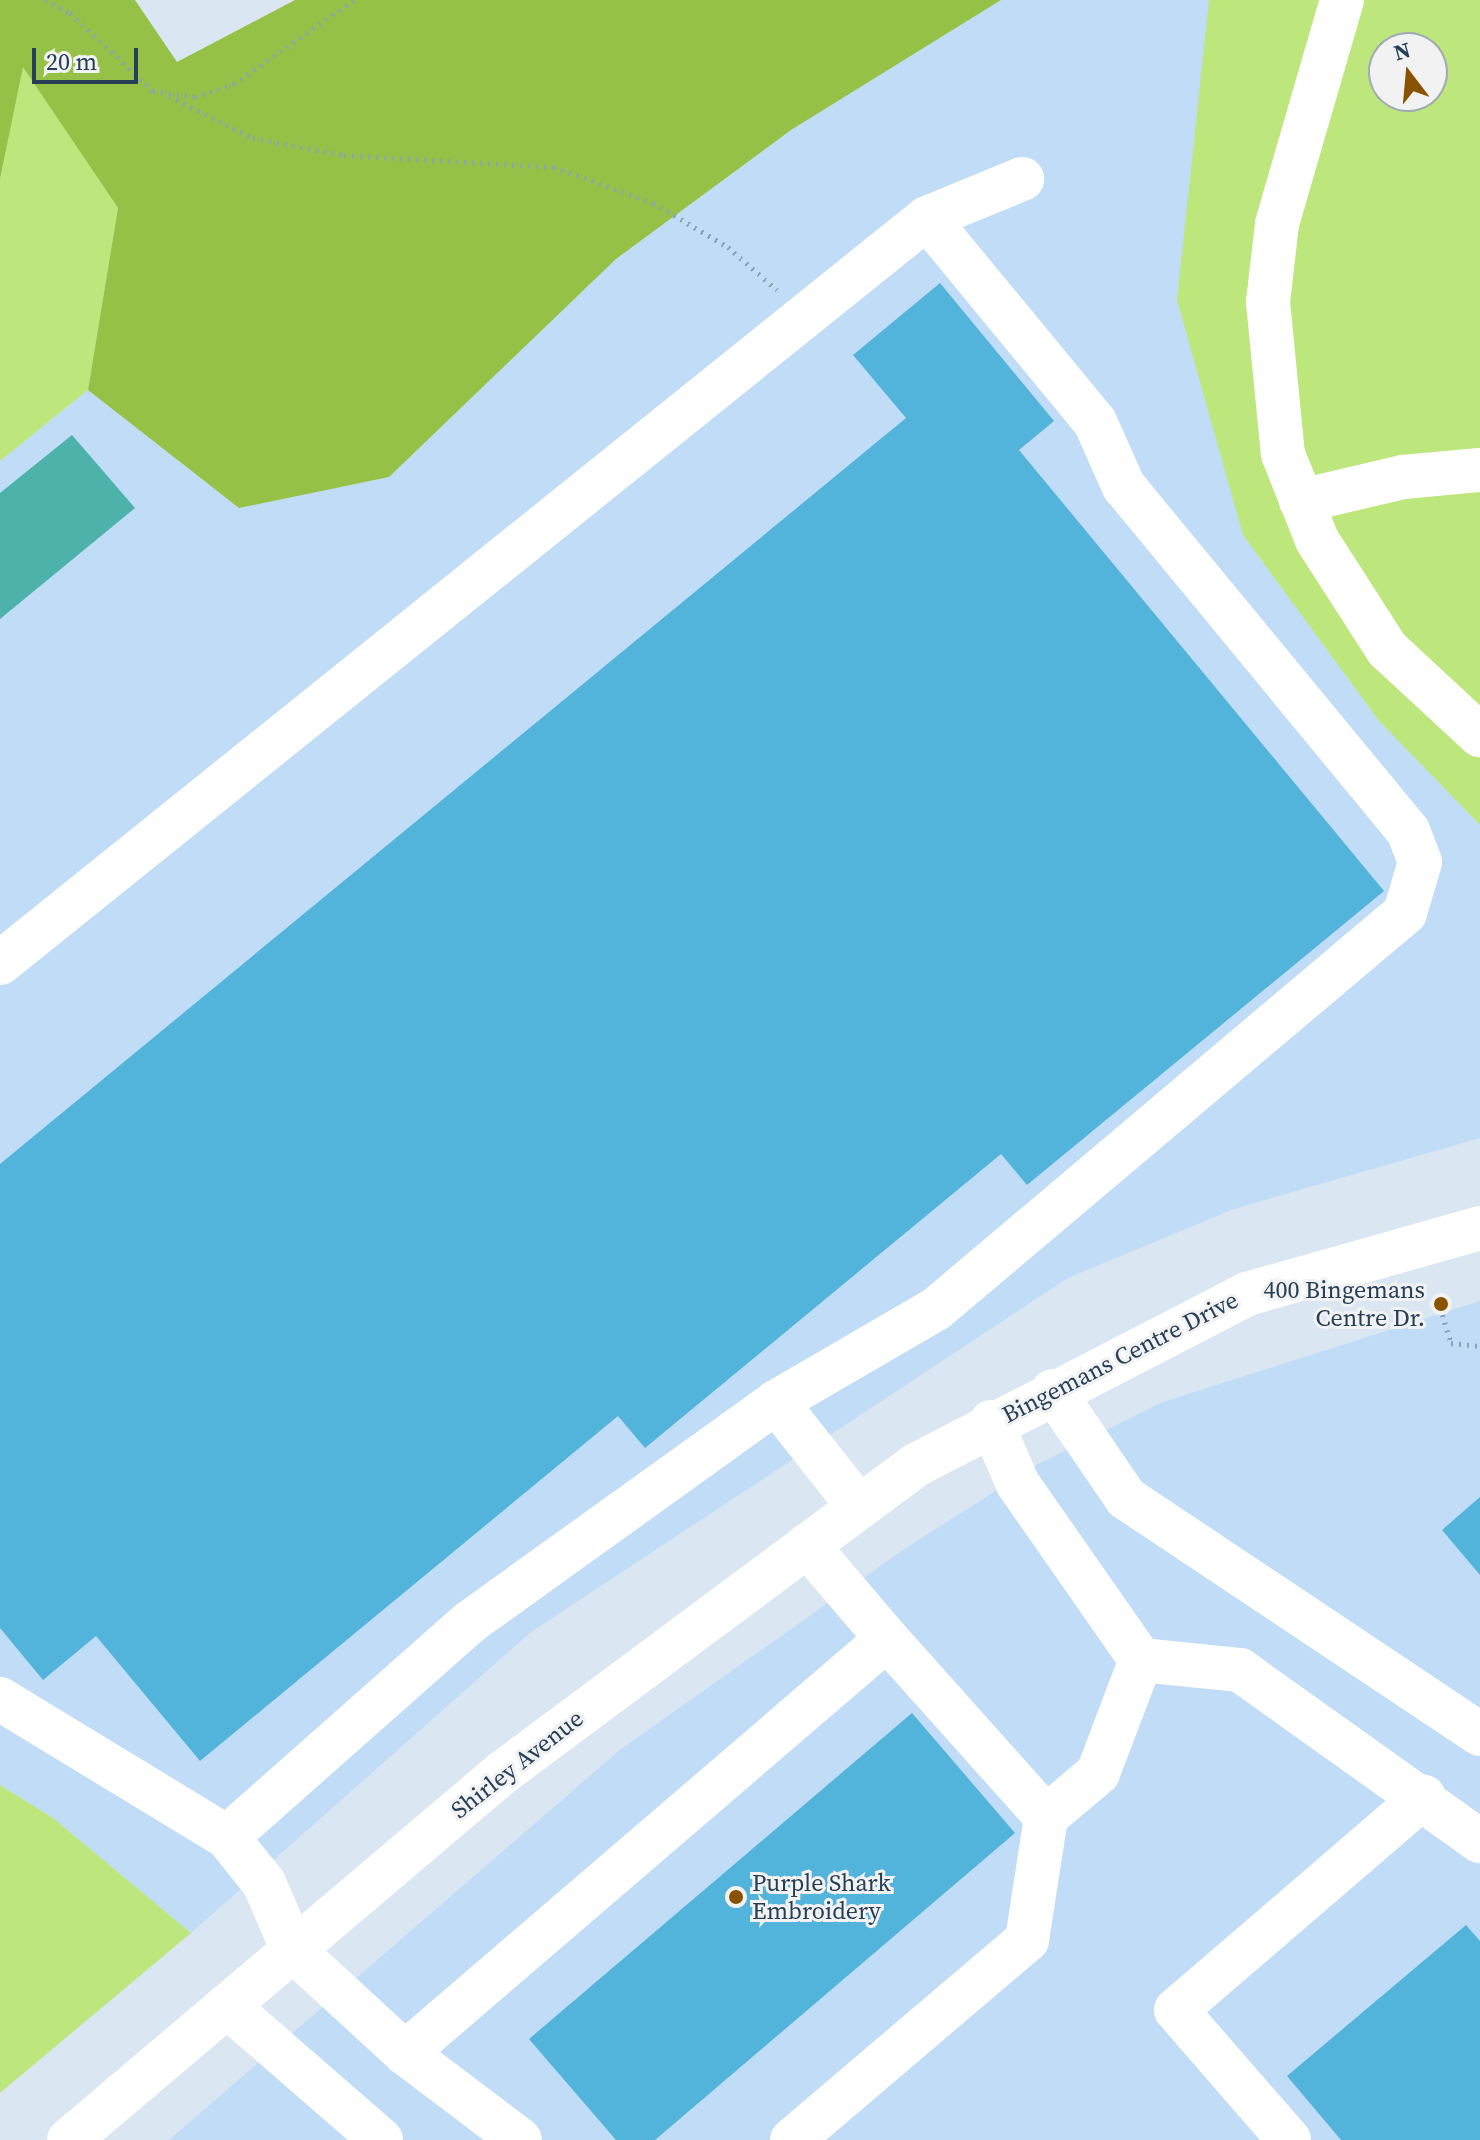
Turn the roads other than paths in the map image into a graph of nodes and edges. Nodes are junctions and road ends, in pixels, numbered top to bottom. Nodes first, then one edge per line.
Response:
1 (1342, 0) edge
2 (1022, 179) dead end
3 (927, 218) junction
4 (1480, 470) edge
5 (1301, 501) junction
6 (1480, 735) edge
7 (0, 963) edge
8 (1480, 1228) edge
9 (1053, 1391) junction
10 (776, 1402) junction
11 (991, 1422) junction
12 (859, 1507) junction
13 (807, 1545) junction
14 (887, 1639) junction
15 (1141, 1660) junction
16 (0, 1699) edge
17 (1480, 1734) edge
18 (1424, 1797) junction
19 (1046, 1817) junction
20 (227, 1837) junction
21 (1480, 1841) edge
22 (293, 1950) junction
23 (227, 2006) junction
24 (405, 2053) junction
25 (72, 2139) edge
26 (381, 2140) edge
27 (520, 2140) edge
28 (792, 2140) edge
29 (1289, 2140) edge

1 - 5 main road
2 - 3 main road
3 - 7 main road
3 - 10 main road
4 - 5 main road
5 - 6 main road
8 - 9 main road, Bingemans Centre Drive
9 - 11 main road, Bingemans Centre Drive
9 - 17 main road
10 - 12 main road
10 - 20 main road
11 - 12 main road, Shirley Avenue
11 - 15 main road
12 - 13 main road, Shirley Avenue
13 - 14 main road
13 - 22 main road, Shirley Avenue
14 - 19 main road
14 - 24 main road
15 - 18 main road
15 - 19 main road
16 - 20 main road
18 - 21 main road
18 - 29 main road
19 - 28 main road
20 - 22 main road
22 - 23 main road, Shirley Avenue
22 - 24 main road
23 - 25 main road, Shirley Avenue
23 - 26 main road
24 - 27 main road

